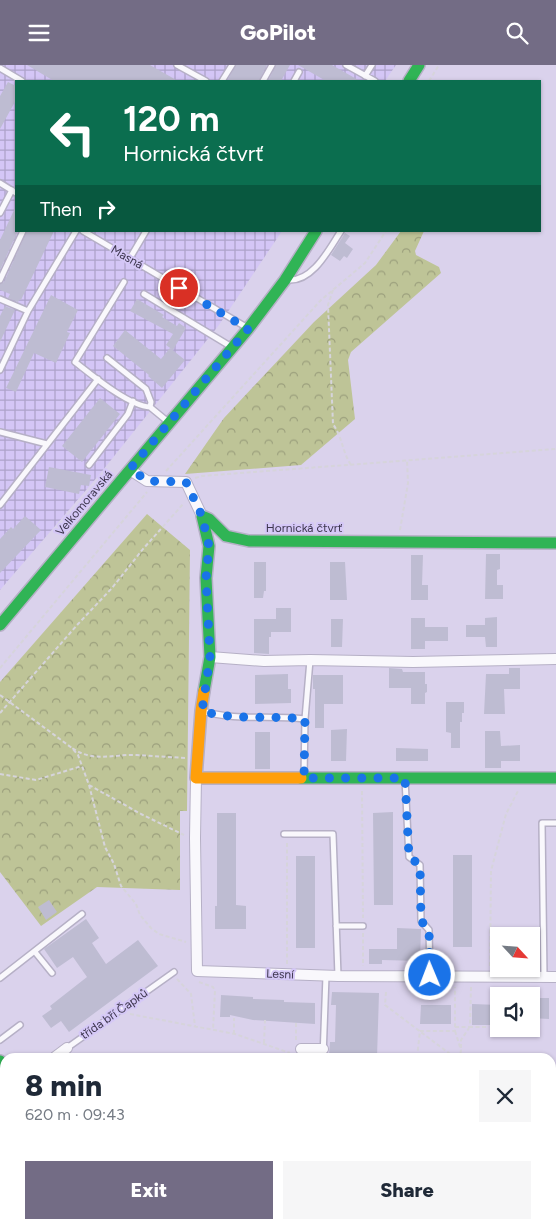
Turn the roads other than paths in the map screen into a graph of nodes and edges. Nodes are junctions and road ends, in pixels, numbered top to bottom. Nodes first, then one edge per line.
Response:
1 (177, 65) edge
2 (232, 65) edge
3 (272, 65) edge
4 (346, 65) edge
5 (372, 65) edge
6 (419, 65) edge
7 (0, 68) edge
8 (299, 72) dead end
9 (365, 76) junction
10 (198, 79) edge
11 (20, 80) edge
12 (223, 80) edge
13 (264, 80) edge
14 (295, 80) edge
15 (373, 80) edge
16 (410, 80) edge
17 (0, 183) edge
18 (14, 191) edge
19 (0, 213) edge
20 (23, 232) edge
21 (75, 232) edge
22 (86, 232) edge
23 (145, 232) edge
24 (315, 232) edge
25 (340, 232) edge
26 (130, 258) junction
27 (0, 280) edge
28 (285, 280) junction
29 (124, 282) dead end
30 (144, 294) dead end
31 (0, 299) edge
32 (28, 311) junction
33 (248, 329) junction
34 (232, 347) junction
35 (107, 358) dead end
36 (0, 370) edge
37 (98, 379) junction
38 (133, 401) junction
39 (150, 407) junction
40 (169, 423) junction
41 (0, 432) edge
42 (47, 444) junction
43 (88, 465) dead end
44 (130, 469) junction
45 (0, 505) edge
46 (202, 516) junction
47 (226, 536) junction
48 (556, 543) edge
49 (209, 546) junction
50 (0, 625) edge
51 (210, 657) junction
52 (556, 659) edge
53 (310, 660) junction
54 (202, 711) junction
55 (305, 719) junction
56 (196, 778) junction
57 (304, 778) junction
58 (405, 778) junction
59 (556, 778) edge
60 (556, 823) edge
61 (286, 834) road end
62 (82, 914) dead end
63 (336, 926) junction
64 (363, 926) road end
65 (35, 952) junction
66 (174, 972) road end
67 (52, 973) dead end
68 (326, 975) junction
69 (338, 975) junction
70 (430, 975) junction
71 (544, 977) junction
72 (556, 977) edge
73 (0, 978) edge
74 (20, 1025) dead end
75 (0, 1040) edge
76 (67, 1048) joint
77 (298, 1052) road end
78 (60, 1053) edge
79 (323, 1053) edge

1 - 10 lane
2 - 12 lane
3 - 13 lane
4 - 9 lane
5 - 9 lane
6 - 16 street
7 - 11 lane
8 - 14 lane
9 - 15 lane
17 - 18 lane
18 - 19 lane
20 - 27 lane
21 - 32 lane
22 - 26 lane, Masná
23 - 26 lane
24 - 28 street, Velkomoravská
25 - 28 lane
26 - 33 lane, Masná
28 - 33 street, Velkomoravská
29 - 37 lane
30 - 34 lane
31 - 32 lane
32 - 36 lane
33 - 34 street, Velkomoravská
34 - 40 street, Velkomoravská
35 - 39 lane
37 - 38 lane
37 - 42 lane
38 - 39 lane
38 - 43 lane
39 - 40 lane
40 - 44 street, Velkomoravská
41 - 42 lane
42 - 45 lane
44 - 46 street
44 - 50 street, Velkomoravská
46 - 47 street
46 - 49 street
47 - 48 street, Hornická čtvrť
47 - 49 street
49 - 51 street
51 - 53 street
51 - 54 street
52 - 53 street
53 - 55 lane
54 - 55 lane
54 - 56 street
55 - 57 lane
56 - 57 street
56 - 68 street, Lesní
57 - 58 street
58 - 59 street
58 - 70 lane
60 - 71 lane
61 - 63 lane
62 - 65 lane
63 - 64 lane
63 - 69 lane
65 - 67 lane
65 - 73 lane
66 - 76 lane, třída bří Čapků
68 - 69 street, Lesní
68 - 79 lane
69 - 70 street, Lesní
70 - 71 street, Lesní
71 - 72 street, Lesní
74 - 75 lane
76 - 78 street, třída bří Čapků
77 - 79 street

